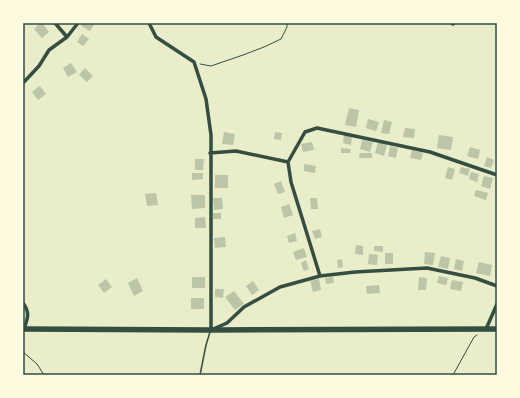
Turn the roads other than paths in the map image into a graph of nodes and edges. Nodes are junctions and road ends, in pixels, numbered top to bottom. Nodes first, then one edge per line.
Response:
1 (55, 23) edge
2 (78, 23) edge
3 (149, 23) edge
4 (66, 37) junction
5 (23, 83) edge
6 (210, 153) junction
7 (288, 162) junction
8 (497, 176) edge
9 (320, 276) junction
10 (497, 286) edge
11 (23, 303) edge
12 (497, 304) edge
13 (24, 329) edge
14 (486, 329) junction
15 (497, 329) edge
16 (211, 330) junction
17 (200, 375) edge

1 - 4 street
2 - 4 street
3 - 6 street
4 - 5 street
6 - 7 street
6 - 16 street
7 - 8 street
7 - 9 street
9 - 10 street
9 - 16 street
11 - 13 street
12 - 14 street
13 - 16 main road
14 - 15 main road
14 - 16 main road
16 - 17 lane

